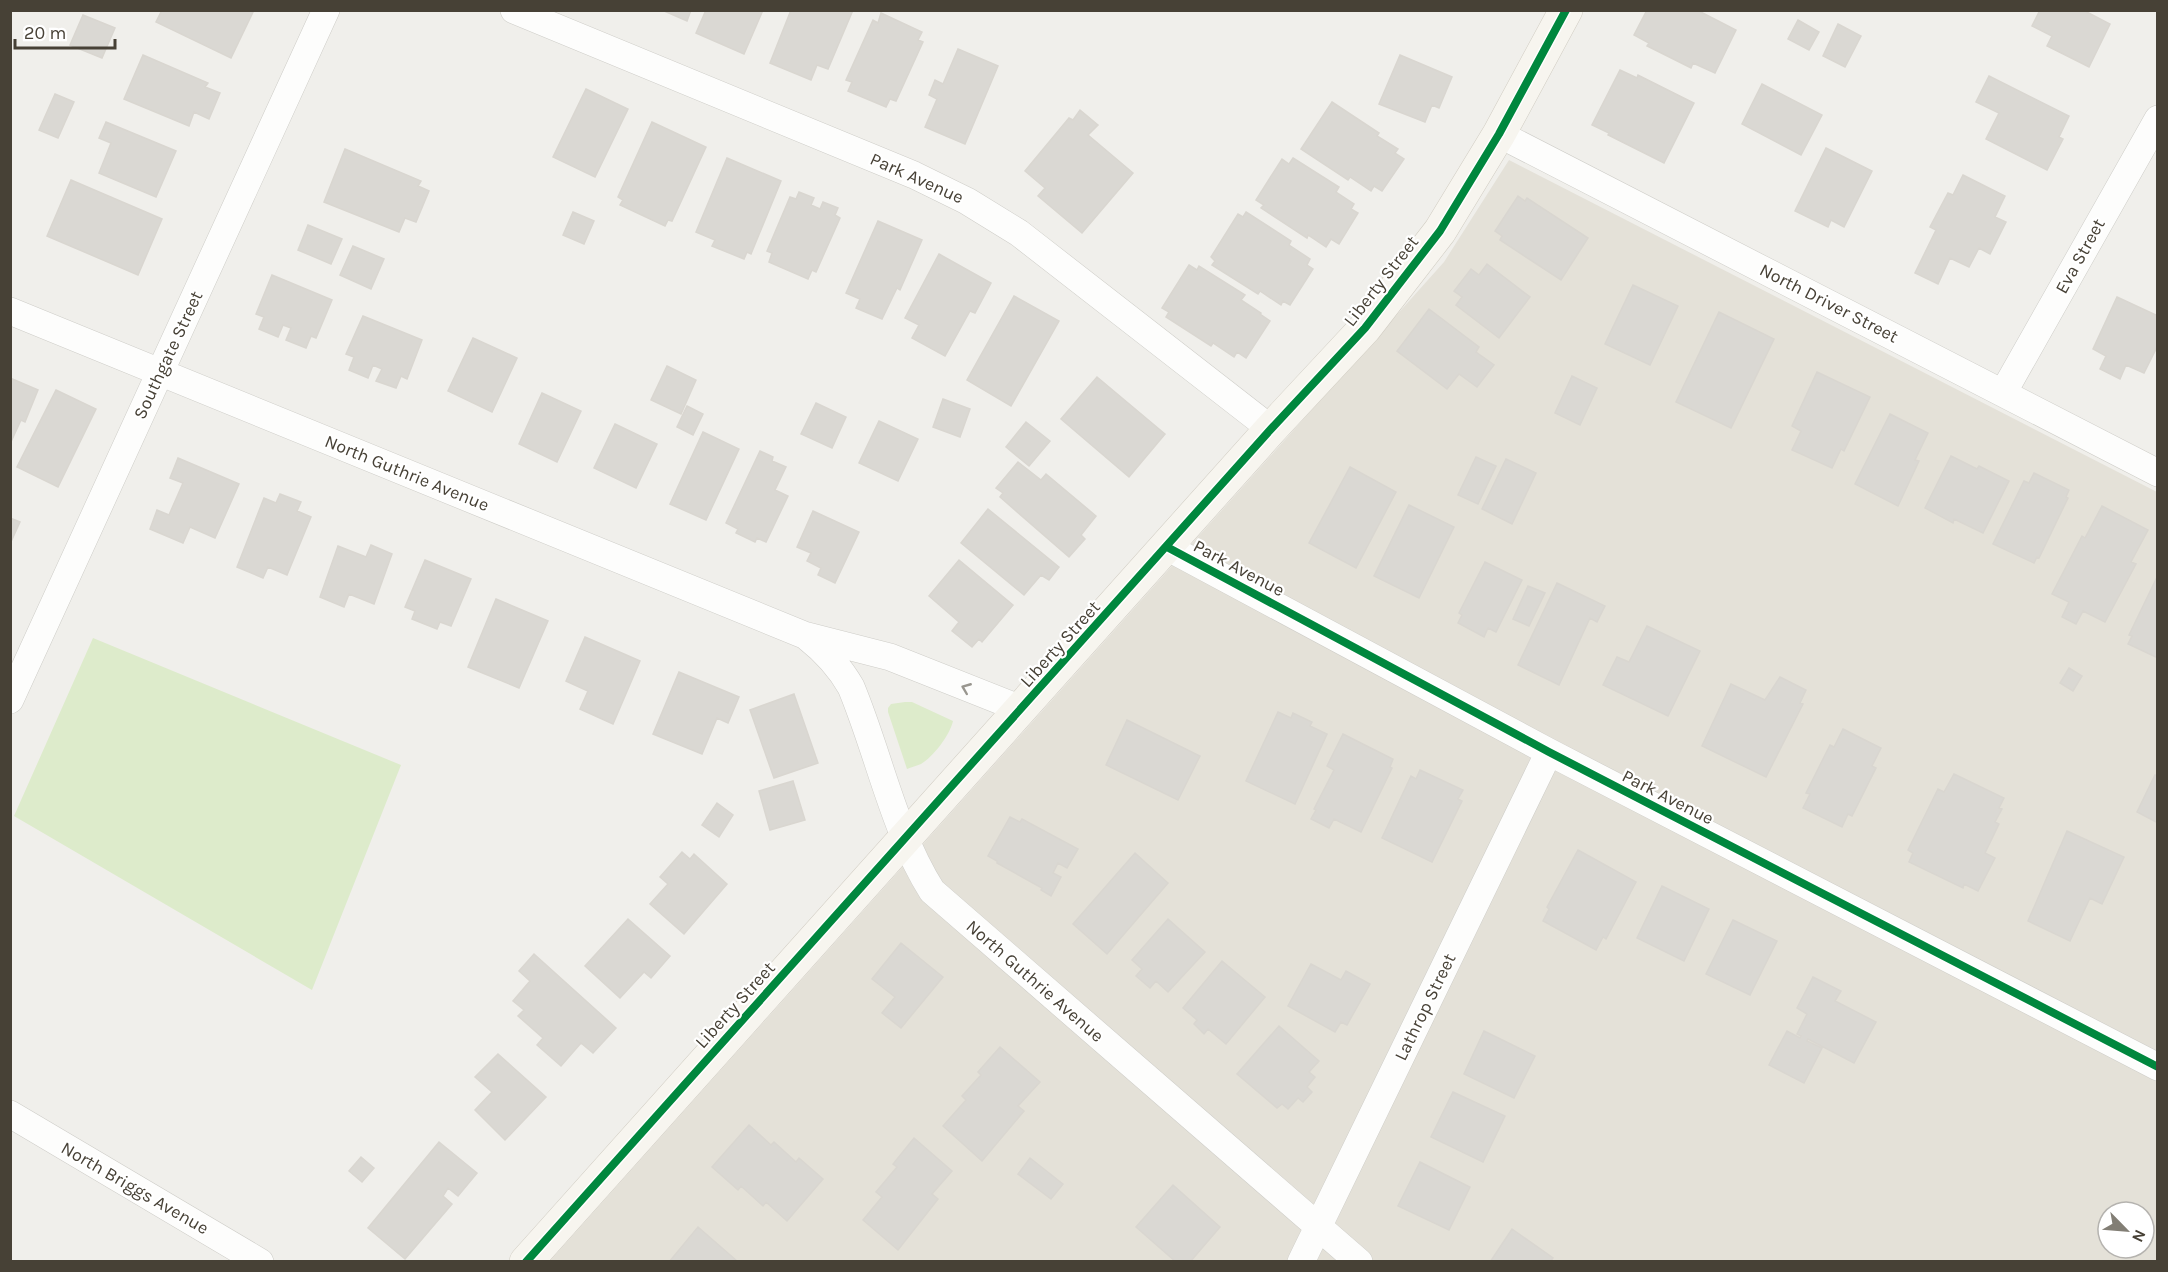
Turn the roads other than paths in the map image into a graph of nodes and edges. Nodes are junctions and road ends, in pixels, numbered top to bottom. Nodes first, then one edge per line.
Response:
1 (326, 10) edge
2 (514, 10) edge
3 (1566, 10) edge
4 (2157, 119) edge
5 (1499, 134) junction
6 (10, 311) edge
7 (160, 372) junction
8 (2003, 393) junction
9 (1271, 429) junction
10 (2157, 473) edge
11 (1167, 547) junction
12 (804, 635) junction
13 (10, 700) edge
14 (1021, 709) junction
15 (1549, 752) junction
16 (905, 837) junction
17 (2157, 1067) edge
18 (10, 1114) edge
19 (1318, 1226) junction
20 (260, 1262) edge
21 (526, 1262) edge
22 (1301, 1262) edge
23 (1359, 1262) edge

1 - 7 street, Southgate Street
2 - 9 street, Park Avenue
3 - 5 street, Liberty Street
4 - 8 street, Eva Street
5 - 8 street, North Driver Street
5 - 9 street, Liberty Street
6 - 7 street, North Guthrie Avenue
7 - 12 street, North Guthrie Avenue
7 - 13 street, Southgate Street
8 - 10 street, North Driver Street
9 - 11 street, Liberty Street
11 - 14 street, Liberty Street
11 - 15 street, Park Avenue
14 -> 12 street, North Guthrie Avenue
12 - 16 street, North Guthrie Avenue
14 - 16 street, Liberty Street
15 - 17 street, Park Avenue
15 - 19 street, Lathrop Street
16 - 19 street, North Guthrie Avenue
16 - 21 street, Liberty Street
18 - 20 street, North Briggs Avenue
19 - 22 street, Lathrop Street
19 - 23 street, North Guthrie Avenue

